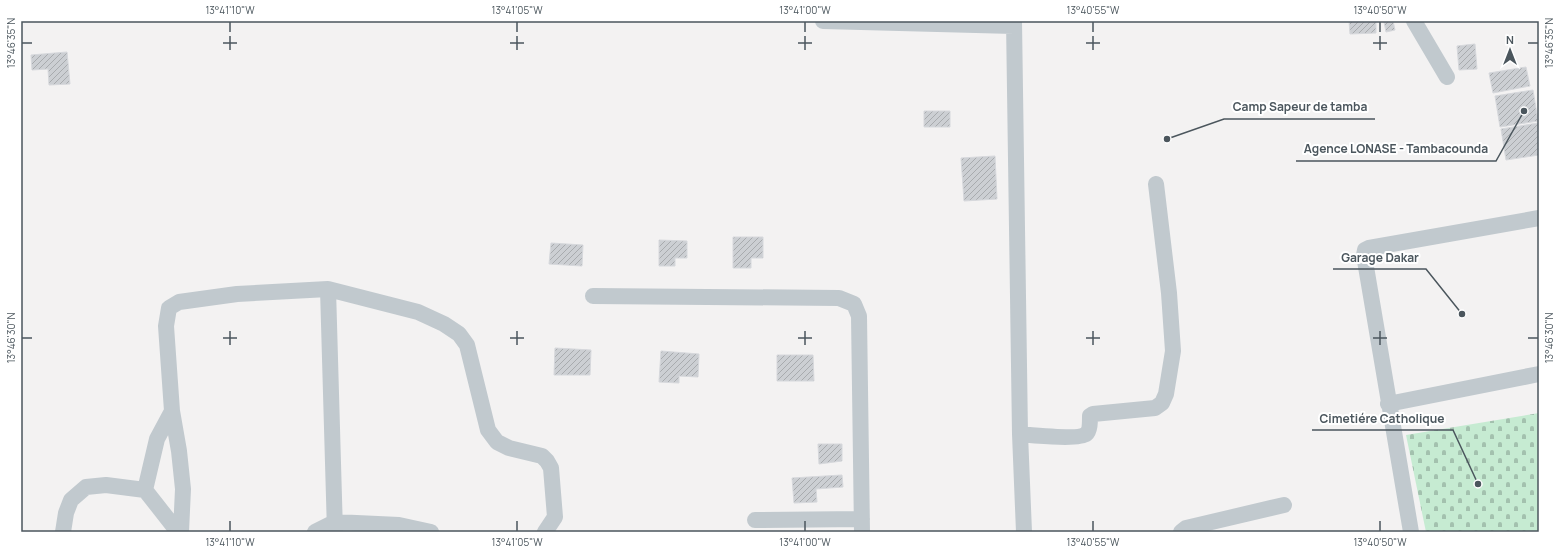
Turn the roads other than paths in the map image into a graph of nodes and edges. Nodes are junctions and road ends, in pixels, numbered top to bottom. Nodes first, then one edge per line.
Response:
1 (823, 21) edge
2 (1414, 21) edge
3 (920, 22) edge
4 (1014, 23) edge
5 (1447, 77) dead end
6 (1156, 184) dead end
7 (1539, 218) edge
8 (328, 289) junction
9 (593, 296) dead end
10 (1539, 374) edge
11 (1388, 404) junction
12 (172, 411) junction
13 (1020, 434) junction
14 (145, 490) junction
15 (1284, 505) dead end
16 (755, 520) dead end
17 (862, 525) edge
18 (335, 527) edge
19 (63, 532) edge
20 (178, 532) edge
21 (181, 532) edge
22 (315, 532) edge
23 (431, 532) edge
24 (545, 532) edge
25 (1024, 532) edge
26 (1181, 532) edge
27 (1411, 532) edge

1 - 3 street
2 - 5 street
3 - 4 street
4 - 13 street
6 - 13 street
7 - 11 street
8 - 12 street
8 - 18 street
8 - 24 street
9 - 17 street
10 - 11 street
11 - 27 street
12 - 14 street
12 - 21 street
13 - 25 street
14 - 19 street
14 - 20 street
15 - 26 street
16 - 17 street
18 - 22 street
18 - 23 street

